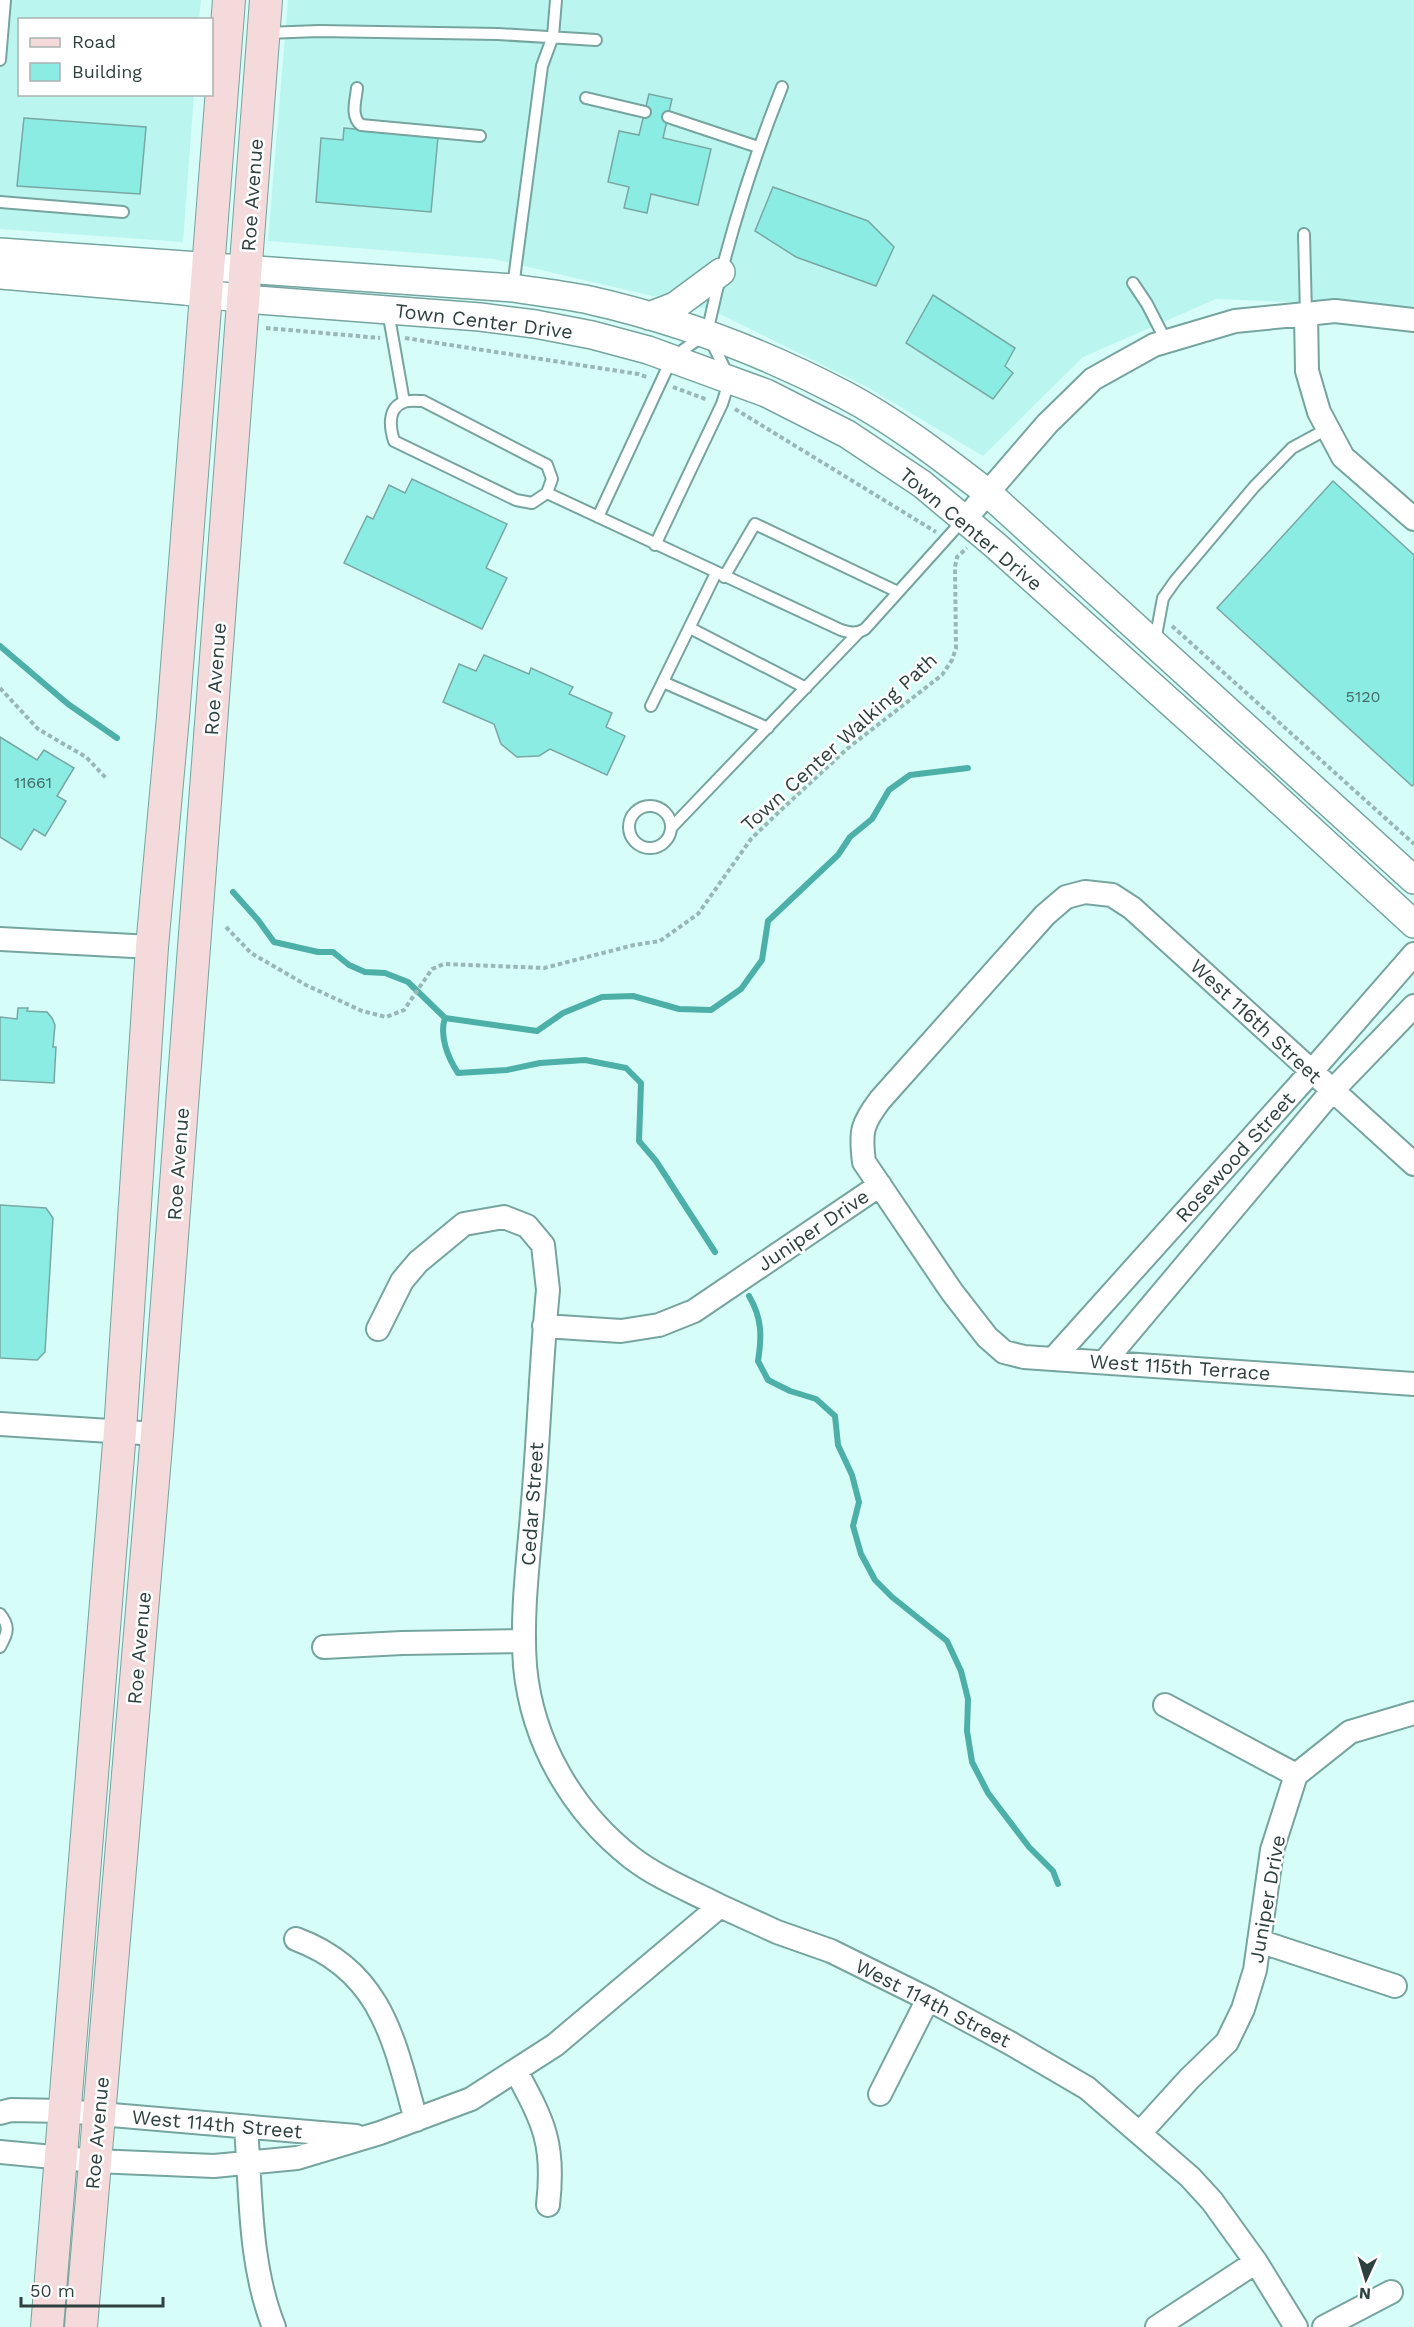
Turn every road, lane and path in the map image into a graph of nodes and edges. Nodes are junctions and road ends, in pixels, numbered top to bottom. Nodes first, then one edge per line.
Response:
1 (5, 0) edge
2 (229, 0) edge
3 (266, 0) edge
4 (556, 0) edge
5 (263, 34) junction
6 (553, 36) junction
7 (596, 40) dead end
8 (0, 60) edge
9 (782, 87) dead end
10 (357, 88) dead end
11 (586, 98) dead end
12 (645, 112) dead end
13 (668, 117) dead end
14 (480, 136) dead end
15 (758, 147) junction
16 (0, 202) edge
17 (123, 212) dead end
18 (1304, 234) dead end
19 (0, 252) edge
20 (247, 268) junction
21 (721, 272) junction
22 (0, 275) edge
23 (207, 279) junction
24 (1133, 283) dead end
25 (513, 288) junction
26 (244, 299) junction
27 (388, 310) junction
28 (1306, 314) junction
29 (649, 316) junction
30 (1414, 320) edge
31 (266, 328) dead end
32 (707, 333) junction
33 (393, 338) junction
34 (1166, 341) junction
35 (672, 358) junction
36 (730, 379) junction
37 (661, 382) junction
38 (404, 402) junction
39 (722, 404) junction
40 (1327, 429) junction
41 (547, 493) junction
42 (988, 493) junction
43 (598, 517) junction
44 (1414, 519) edge
45 (956, 529) junction
46 (655, 545) junction
47 (720, 575) junction
48 (898, 592) junction
49 (1160, 615) junction
50 (690, 628) junction
51 (858, 633) junction
52 (1155, 644) junction
53 (663, 682) junction
54 (0, 688) edge
55 (806, 688) junction
56 (651, 706) dead end
57 (768, 729) junction
58 (106, 778) dead end
59 (671, 828) dead end
60 (1414, 844) edge
61 (1414, 880) edge
62 (1091, 893) joint
63 (1414, 924) edge
64 (226, 927) dead end
65 (0, 939) edge
66 (152, 947) junction
67 (1414, 954) edge
68 (1414, 1006) edge
69 (189, 1021) junction
70 (1311, 1072) junction
71 (1332, 1091) junction
72 (1414, 1164) edge
73 (1226, 1167) junction
74 (880, 1185) junction
75 (1251, 1186) junction
76 (1160, 1240) junction
77 (1186, 1264) junction
78 (544, 1326) junction
79 (378, 1329) dead end
80 (1054, 1358) junction
81 (1105, 1361) junction
82 (1414, 1384) edge
83 (0, 1425) edge
84 (120, 1431) junction
85 (158, 1434) junction
86 (0, 1614) edge
87 (524, 1641) junction
88 (0, 1647) edge
89 (324, 1647) dead end
90 (1165, 1705) dead end
91 (1414, 1713) edge
92 (1296, 1776) junction
93 (720, 1906) junction
94 (296, 1939) dead end
95 (1259, 1941) junction
96 (1395, 1986) dead end
97 (928, 1999) junction
98 (516, 2071) junction
99 (880, 2094) dead end
100 (65, 2111) junction
101 (0, 2113) edge
102 (99, 2114) junction
103 (416, 2120) junction
104 (246, 2127) junction
105 (1140, 2133) junction
106 (363, 2137) junction
107 (0, 2152) edge
108 (62, 2158) junction
109 (95, 2161) junction
110 (249, 2163) junction
111 (548, 2205) dead end
112 (1256, 2262) junction
113 (1391, 2292) dead end
114 (47, 2327) edge
115 (81, 2327) edge
116 (274, 2327) edge
117 (1157, 2327) edge
118 (1296, 2327) edge
119 (1324, 2327) edge

1 - 8 lane
2 - 23 main road, Roe Avenue
3 - 5 main road, Roe Avenue
4 - 6 lane
5 - 6 lane
5 - 20 main road, Roe Avenue
6 - 7 lane
6 - 25 lane
9 - 15 lane
10 - 14 lane
11 - 12 lane
13 - 15 lane
15 - 21 lane
16 - 17 lane
18 - 28 lane
19 - 23 street, Town Center Drive
20 - 23 street, Town Center Drive
20 - 25 street, Town Center Drive
20 - 26 main road, Roe Avenue
21 - 29 street
21 - 32 lane
22 - 23 street, Town Center Drive
23 - 26 street, Town Center Drive
23 - 66 main road, Roe Avenue
24 - 34 lane
25 - 29 street, Town Center Drive
26 - 27 street, Town Center Drive
26 - 69 main road, Roe Avenue
27 - 33 lane
27 - 35 street, Town Center Drive
28 - 30 street
28 - 34 street
28 - 40 street
29 - 32 street, Town Center Drive
31 - 33 path
32 - 35 lane
32 - 36 lane
32 - 42 street, Town Center Drive
33 - 37 path
33 - 38 lane
34 - 42 street
35 - 36 street, Town Center Drive
35 - 37 lane
36 - 39 lane
36 - 45 street, Town Center Drive
37 - 39 path
37 - 43 lane
38 - 41 lane
38 - 41 lane
39 - 45 path
39 - 46 lane
40 - 44 street
40 - 49 lane
41 - 43 lane
42 - 45 street
42 - 52 street, Town Center Drive
43 - 46 lane
45 - 48 lane
45 - 63 street, Town Center Drive
45 - 64 path, Town Center Walking Path
46 - 47 lane
47 - 48 lane
47 - 50 lane
47 - 51 lane
48 - 51 lane
49 - 52 lane
49 - 60 path
50 - 53 lane
50 - 55 lane
51 - 55 lane
52 - 61 street, Town Center Drive
53 - 56 lane
53 - 57 lane
54 - 58 path
55 - 57 lane
57 - 59 lane
62 - 70 street, West 116th Street
62 - 74 street, Juniper Drive
65 - 66 street
66 - 69 main road
66 - 84 main road, Roe Avenue
67 - 70 street, Rosewood Street
68 - 71 street, Rosewood Street
69 - 85 main road, Roe Avenue
70 - 71 street, West 116th Street
70 - 73 street, Rosewood Street
71 - 72 street, West 116th Street
71 - 75 street, Rosewood Street
73 - 75 street
73 - 76 street, Rosewood Street
74 - 78 street, Juniper Drive
74 - 80 street, West 115th Terrace
75 - 77 street, Rosewood Street
76 - 77 street
76 - 80 street, Rosewood Street
77 - 81 street, Rosewood Street
78 - 79 street, Cedar Street
78 - 87 street, Cedar Street
80 - 81 street, West 115th Terrace
81 - 82 street, West 115th Terrace
83 - 84 street
84 - 85 street
84 - 100 main road, Roe Avenue
85 - 102 main road, Roe Avenue
86 - 88 lane
87 - 89 street
87 - 93 street, Cedar Street
90 - 92 street
91 - 92 street
92 - 95 street, Juniper Drive
93 - 97 street, West 114th Street
93 - 98 street, West 114th Street
94 - 103 street
95 - 96 street
95 - 105 street, Juniper Drive
97 - 99 street
97 - 105 street, West 114th Street
98 - 103 street, West 114th Street
98 - 111 street
100 - 101 street, West 114th Street
100 - 102 street, West 114th Street
100 - 108 main road, Roe Avenue
102 - 104 street, West 114th Street
102 - 109 main road, Roe Avenue
103 - 106 street, West 114th Street
104 - 106 street, West 114th Street
104 - 110 street
105 - 112 street, West 114th Street
106 - 110 street, West 114th Street
107 - 108 street, West 114th Street
108 - 109 street, West 114th Street
108 - 114 main road, Roe Avenue
109 - 110 street, West 114th Street
109 - 115 main road, Roe Avenue
110 - 116 street
112 - 117 street
112 - 118 street, West 114th Street
113 - 119 street

